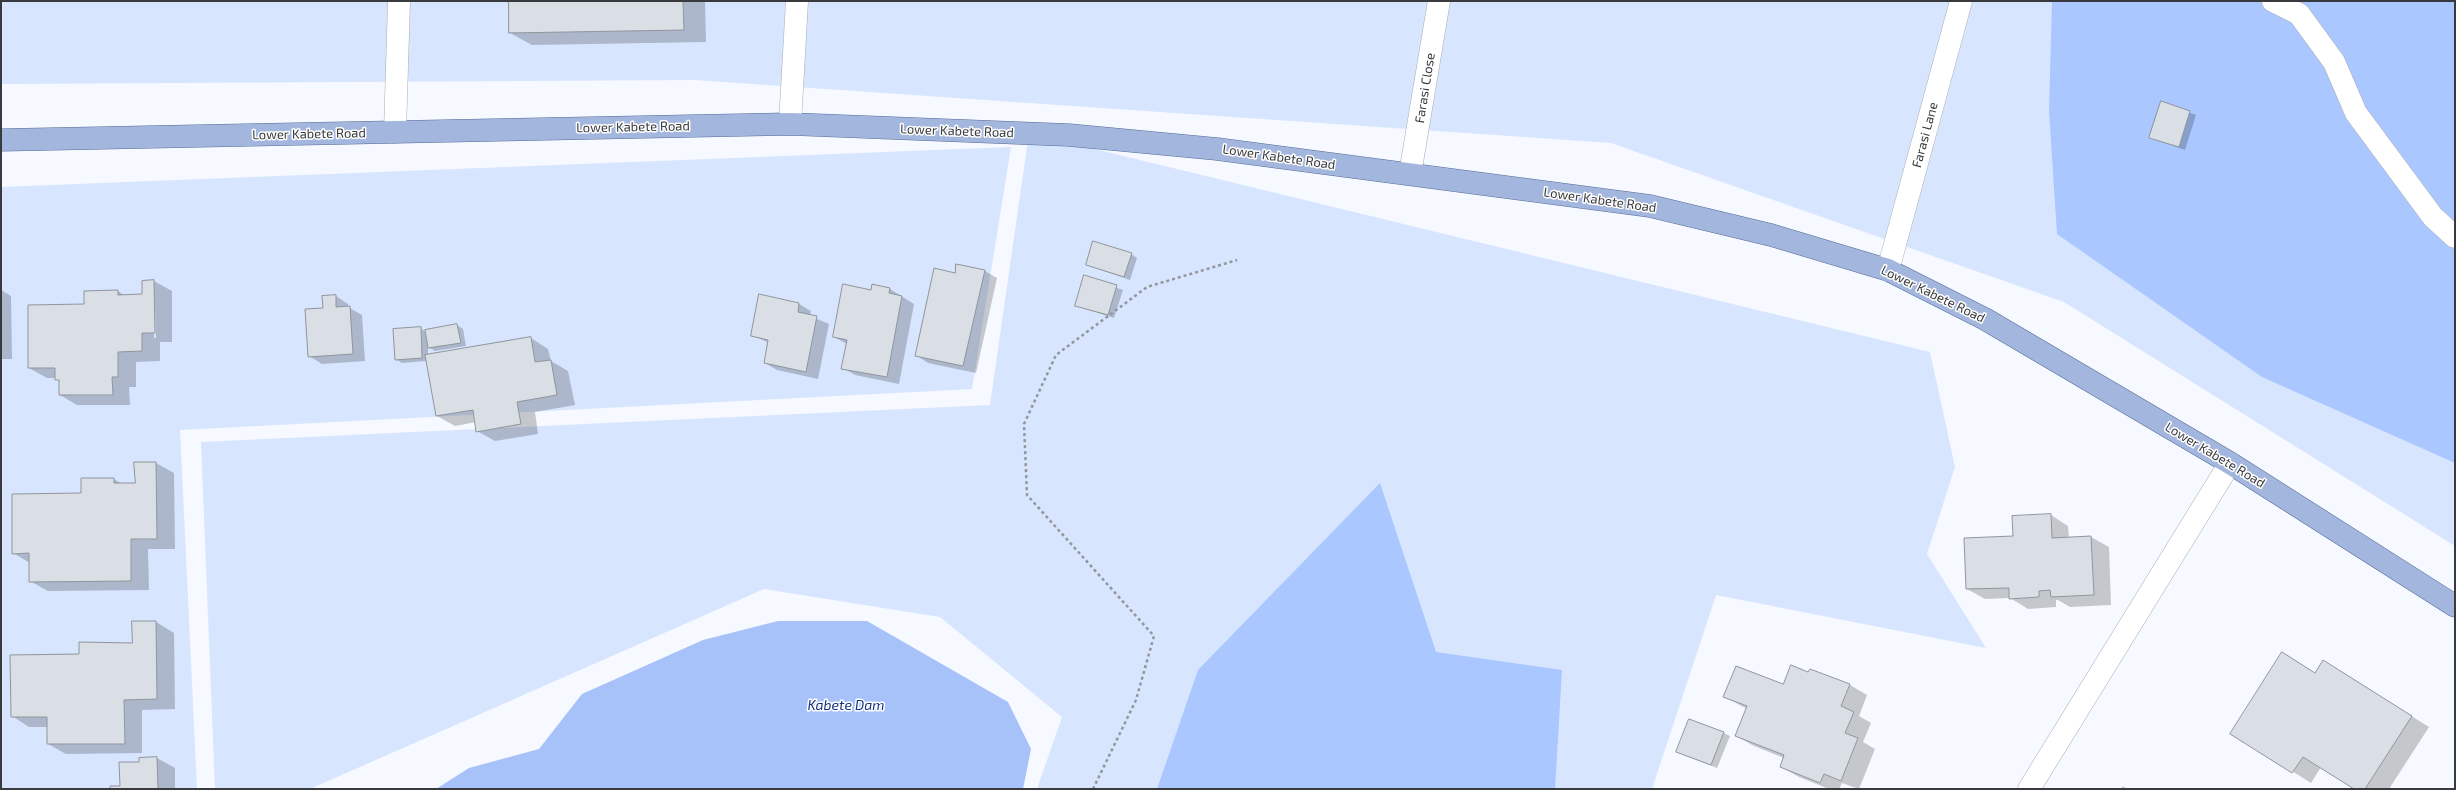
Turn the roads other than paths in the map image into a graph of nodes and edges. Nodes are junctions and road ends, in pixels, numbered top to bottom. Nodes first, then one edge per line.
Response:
1 (399, 1) edge
2 (797, 1) edge
3 (1439, 1) edge
4 (1961, 1) edge
5 (2273, 1) edge
6 (790, 124) junction
7 (395, 132) junction
8 (1, 140) edge
9 (1410, 174) junction
10 (2455, 238) edge
11 (1888, 270) junction
12 (2230, 463) junction
13 (2455, 606) edge
14 (2029, 789) edge

1 - 7 street
2 - 6 street
3 - 9 street, Farasi Close
4 - 11 street, Farasi Lane
5 - 10 street
6 - 7 main road, Lower Kabete Road
6 - 9 main road, Lower Kabete Road
7 - 8 main road, Lower Kabete Road
9 - 11 main road, Lower Kabete Road
11 - 12 main road, Lower Kabete Road
12 - 13 main road, Lower Kabete Road
12 - 14 street

